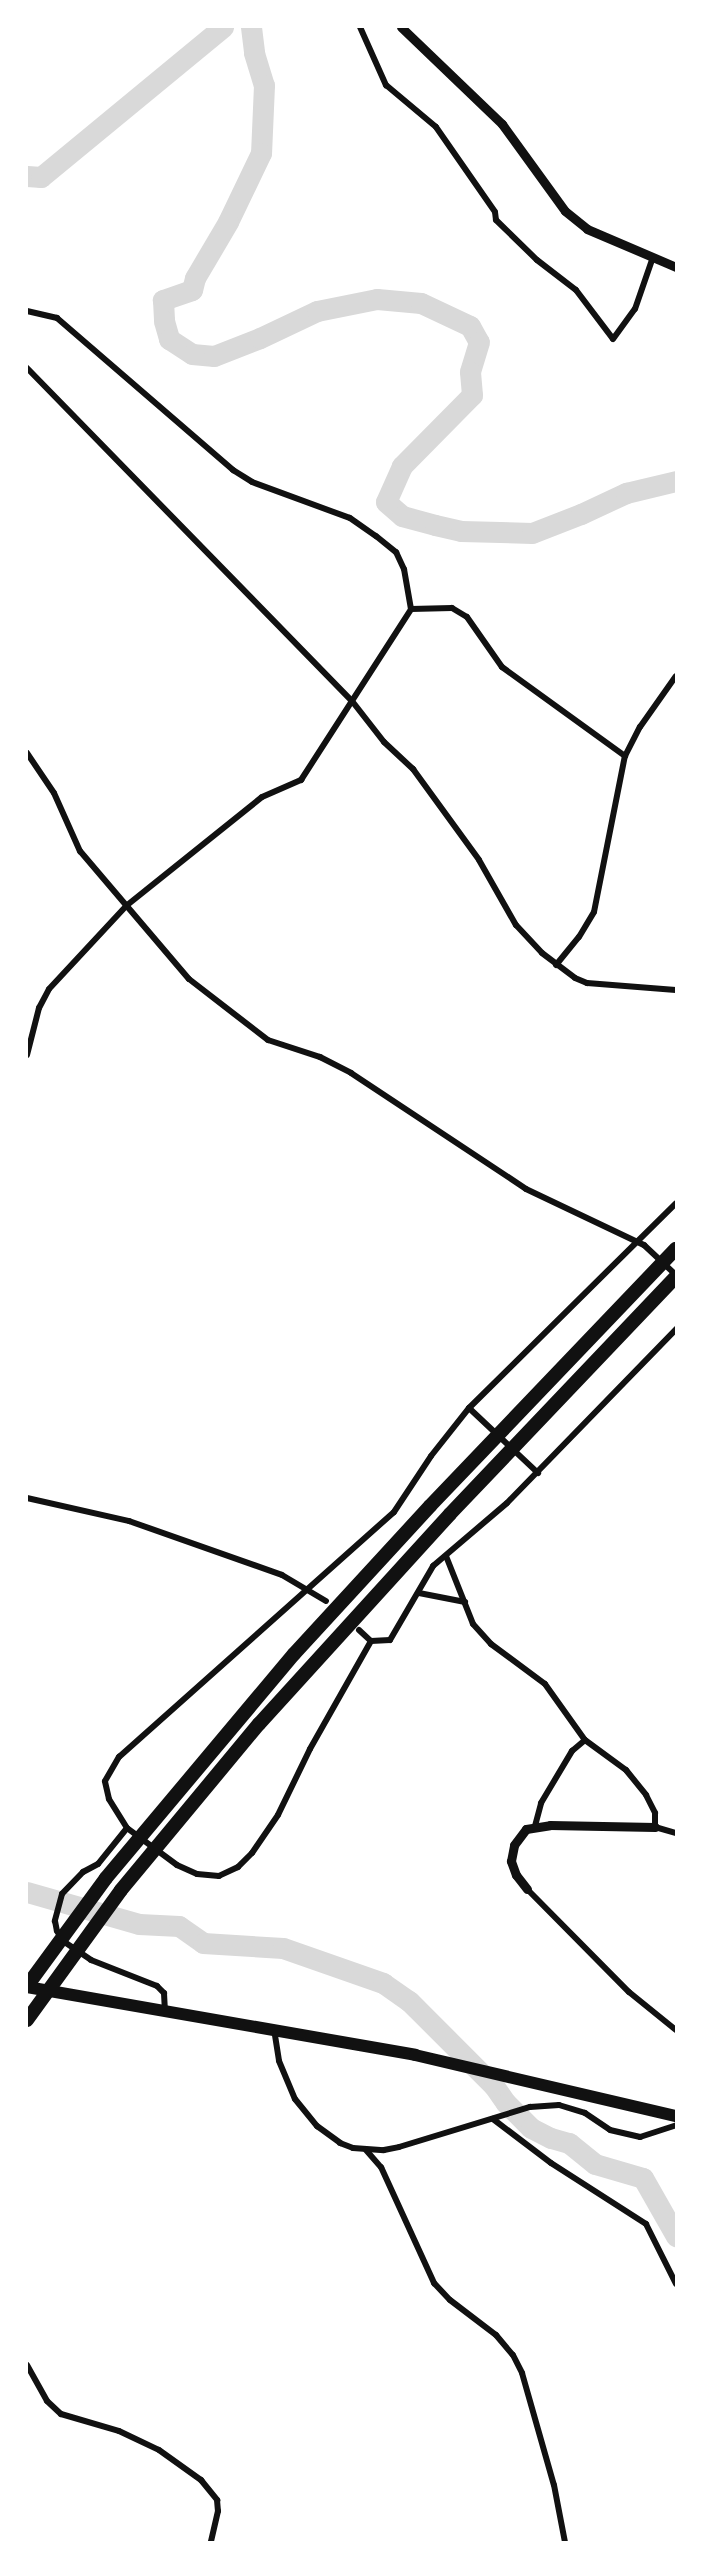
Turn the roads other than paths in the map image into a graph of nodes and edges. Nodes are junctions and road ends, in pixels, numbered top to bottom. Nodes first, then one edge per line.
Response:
1 (360, 27) edge
2 (401, 27) edge
3 (653, 256) junction
4 (676, 267) edge
5 (27, 311) edge
6 (27, 368) edge
7 (411, 609) junction
8 (676, 676) edge
9 (352, 701) junction
10 (27, 753) edge
11 (625, 756) junction
12 (126, 906) junction
13 (556, 965) junction
14 (676, 990) edge
15 (27, 1054) edge
16 (676, 1203) edge
17 (636, 1241) junction
18 (676, 1249) edge
19 (676, 1276) edge
20 (676, 1329) edge
21 (469, 1408) junction
22 (538, 1473) junction
23 (27, 1498) edge
24 (446, 1556) junction
25 (310, 1589) junction
26 (419, 1593) junction
27 (326, 1601) dead end
28 (465, 1602) junction
29 (359, 1630) dead end
30 (371, 1641) junction
31 (585, 1740) junction
32 (535, 1826) junction
33 (655, 1827) junction
34 (127, 1828) junction
35 (676, 1833) edge
36 (527, 1889) joint
37 (27, 1986) edge
38 (165, 2010) junction
39 (30, 2015) edge
40 (273, 2029) junction
41 (676, 2031) edge
42 (676, 2116) edge
43 (493, 2119) junction
44 (676, 2125) edge
45 (366, 2150) junction
46 (676, 2284) edge
47 (27, 2365) edge
48 (211, 2542) edge
49 (565, 2542) edge

1 - 3 street
2 - 3 street
3 - 4 street
5 - 7 street
6 - 9 street
7 - 9 street
7 - 11 street
8 - 11 street
9 - 12 street
9 - 13 street
10 - 12 street
11 - 13 street
12 - 15 street
12 - 17 street
13 - 14 street
16 - 17 street
17 - 19 street
17 - 21 street
18 - 37 highway
19 - 39 highway
20 - 22 street
21 - 22 street
21 - 25 street
22 - 24 street
23 - 25 street
24 - 26 street
24 - 28 street
25 - 27 street
25 - 34 street
26 - 28 street
26 - 30 street
28 - 31 street
29 - 30 street
30 - 34 street
31 - 32 street
31 - 33 street
32 - 33 street
32 - 36 street
33 - 35 street
34 - 38 street
36 - 41 street
37 - 38 main road
38 - 40 main road
40 - 42 main road
40 - 45 street
43 - 44 street
43 - 45 street
43 - 46 street
45 - 49 street
47 - 48 street

